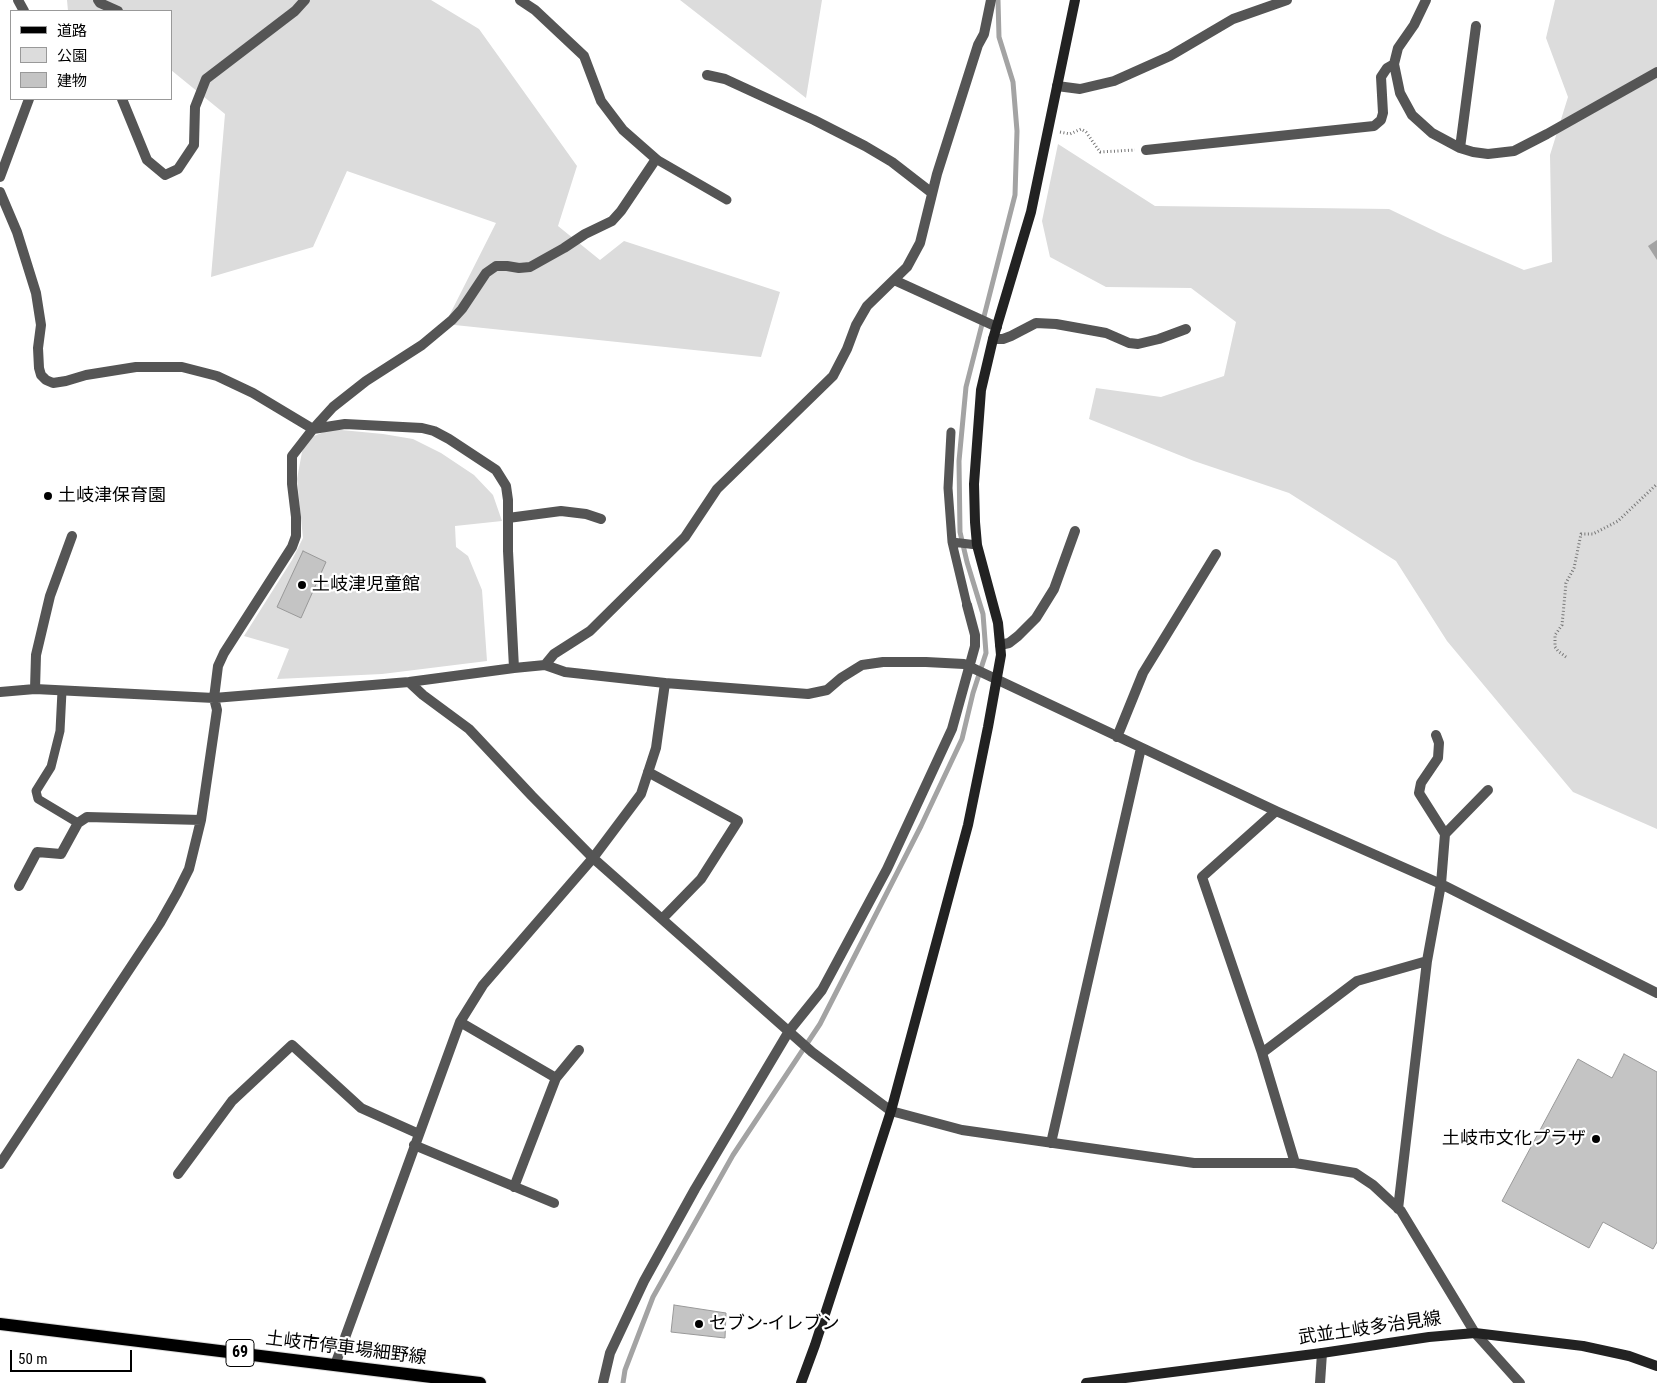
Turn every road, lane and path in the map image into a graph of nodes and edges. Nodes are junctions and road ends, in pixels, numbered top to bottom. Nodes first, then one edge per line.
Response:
1 (98, 0) edge
2 (304, 0) edge
3 (520, 0) edge
4 (991, 0) edge
5 (1076, 0) edge
6 (1287, 0) edge
7 (1426, 0) edge
8 (116, 10) edge
9 (1476, 26) dead end
10 (1394, 64) junction
11 (1657, 72) edge
12 (707, 75) dead end
13 (1058, 86) junction
14 (29, 100) edge
15 (122, 100) edge
16 (1049, 135) junction
17 (1460, 148) junction
18 (1146, 150) joint
19 (656, 160) junction
20 (0, 178) edge
21 (0, 192) edge
22 (932, 193) junction
23 (727, 200) dead end
24 (894, 280) junction
25 (994, 326) junction
26 (1186, 329) dead end
27 (993, 339) junction
28 (313, 429) junction
29 (951, 432) dead end
30 (1657, 484) edge
31 (508, 518) junction
32 (601, 519) dead end
33 (1074, 531) dead end
34 (72, 536) dead end
35 (952, 542) junction
36 (977, 545) junction
37 (1216, 554) dead end
38 (967, 605) joint
39 (1000, 645) junction
40 (1566, 657) dead end
41 (545, 665) junction
42 (514, 668) junction
43 (972, 668) junction
44 (991, 676) junction
45 (409, 682) junction
46 (665, 683) junction
47 (35, 689) junction
48 (62, 691) junction
49 (0, 692) edge
50 (214, 698) junction
51 (1436, 735) dead end
52 (1117, 737) junction
53 (1141, 748) junction
54 (648, 772) junction
55 (1488, 790) dead end
56 (1276, 811) junction
57 (201, 820) junction
58 (78, 823) junction
59 (1445, 834) junction
60 (593, 858) junction
61 (1441, 884) junction
62 (19, 886) dead end
63 (662, 919) junction
64 (1426, 961) junction
65 (1657, 993) edge
66 (460, 1022) junction
67 (792, 1035) junction
68 (579, 1050) dead end
69 (1262, 1053) junction
70 (556, 1078) junction
71 (891, 1111) junction
72 (418, 1134) junction
73 (1051, 1143) junction
74 (414, 1144) junction
75 (1295, 1163) junction
76 (0, 1164) edge
77 (178, 1174) dead end
78 (514, 1187) junction
79 (554, 1203) dead end
80 (1398, 1209) junction
81 (0, 1324) edge
82 (1476, 1333) junction
83 (1322, 1353) junction
84 (334, 1365) junction
85 (1657, 1366) edge
86 (402, 1379) edge
87 (480, 1383) edge
88 (603, 1383) edge
89 (801, 1383) edge
90 (1086, 1383) edge
91 (1320, 1383) edge
92 (1520, 1383) edge

1 - 8 street
2 - 15 street
3 - 19 street
4 - 22 street
5 - 13 street
6 - 13 street
7 - 10 street
9 - 17 street
10 - 17 street
10 - 18 street
11 - 17 street
12 - 22 street
13 - 16 street
14 - 20 street
16 - 18 path
16 - 25 street
19 - 23 lane
19 - 28 street
21 - 28 street
22 - 24 street
24 - 25 street
24 - 41 street
25 - 27 street
26 - 27 street
27 - 36 street
28 - 31 street
28 - 50 street
29 - 35 lane
30 - 40 path
31 - 32 street
31 - 42 street
33 - 39 street
34 - 47 street
35 - 36 lane
35 - 38 lane
36 - 39 street
37 - 52 street
38 - 43 street
39 - 44 street
41 - 42 street
41 - 46 street
42 - 45 street
43 - 44 street
43 - 46 street
43 - 67 street
44 - 52 street
44 - 71 street
45 - 50 street
45 - 60 street
46 - 54 street
47 - 48 street
47 - 49 street
48 - 50 street
48 - 58 lane
50 - 57 street
51 - 59 street
52 - 53 street
53 - 56 street
53 - 73 street
54 - 60 street
54 - 63 street
55 - 59 street
56 - 61 street
56 - 69 street
57 - 58 street
57 - 76 street
58 - 62 street
59 - 61 street
60 - 63 street
60 - 66 street
61 - 64 street
61 - 65 street
63 - 67 street
64 - 69 street
64 - 80 street
66 - 70 street
66 - 72 street
67 - 71 street
67 - 88 street
68 - 70 street
69 - 75 street
70 - 78 street
71 - 73 street
71 - 89 street
72 - 74 street
72 - 77 street
73 - 75 street
74 - 78 street
74 - 84 street
75 - 80 street
78 - 79 street
80 - 82 street
81 - 84 main road, 土岐市停車場細野線 / 69
82 - 83 street, 武並土岐多治見線
82 - 85 street, 武並土岐多治見線
82 - 92 street
83 - 90 street, 武並土岐多治見線
83 - 91 street
84 - 86 main road, 土岐市停車場細野線 / 69
86 - 87 main road, 土岐市停車場細野線 / 69

